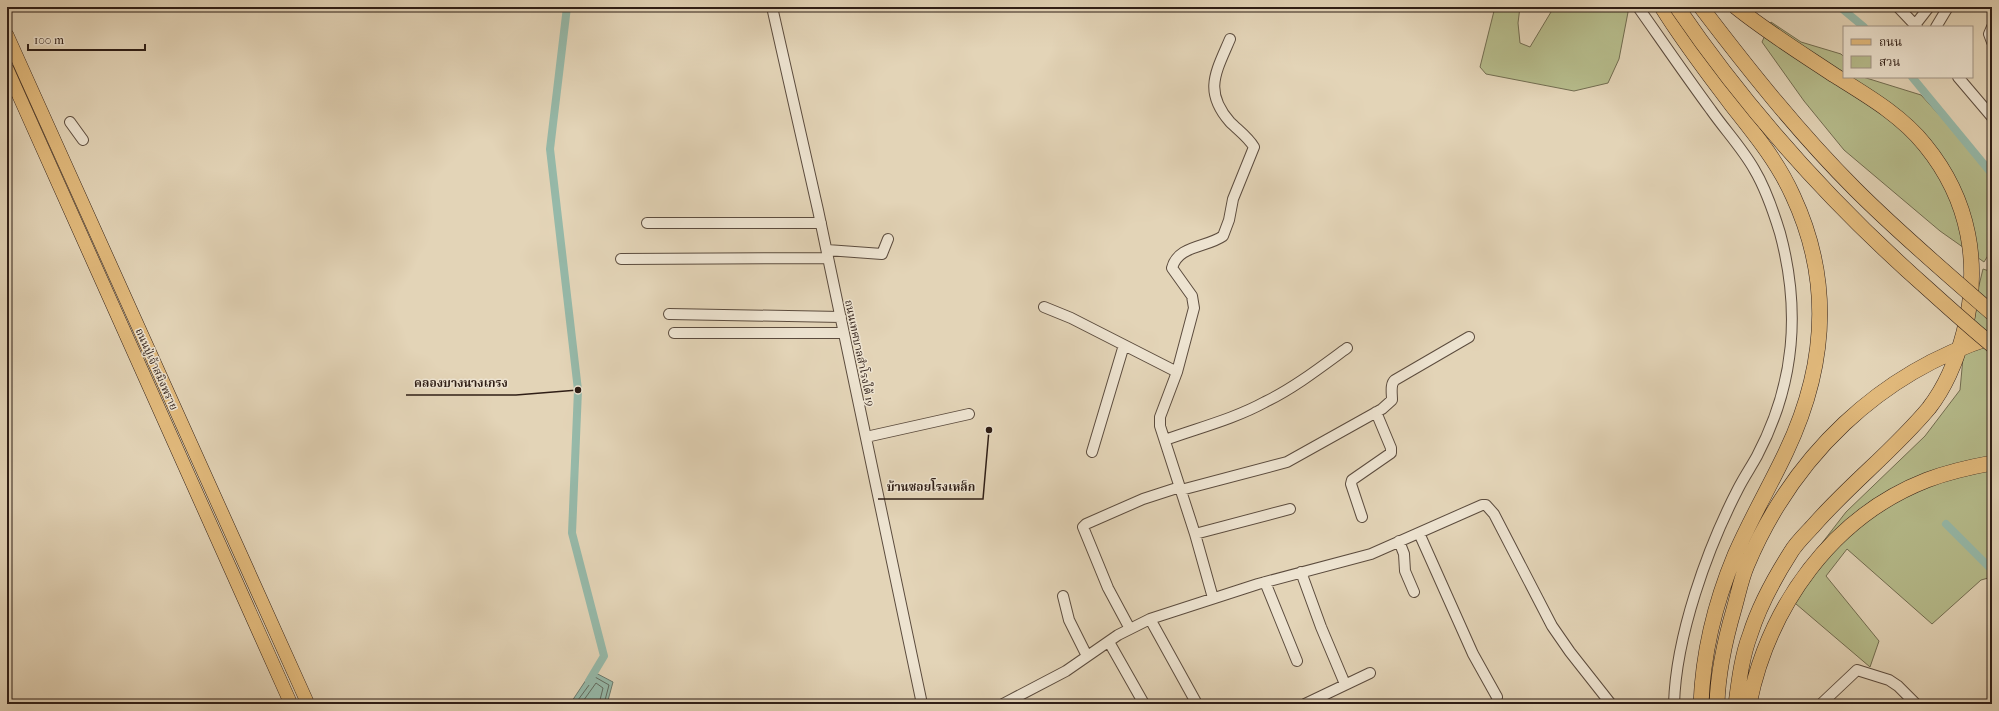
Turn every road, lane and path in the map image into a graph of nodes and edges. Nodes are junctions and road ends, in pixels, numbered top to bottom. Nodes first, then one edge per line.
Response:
1 (772, 7) edge
2 (1638, 7) edge
3 (1662, 7) edge
4 (1677, 7) edge
5 (1701, 7) edge
6 (1736, 7) edge
7 (1898, 7) edge
8 (1929, 7) edge
9 (1948, 7) edge
10 (1916, 26) edge
11 (1937, 26) edge
12 (1992, 27) edge
13 (7, 35) edge
14 (1230, 39) dead end
15 (1992, 42) edge
16 (7, 69) edge
17 (1959, 78) edge
18 (1992, 118) edge
19 (70, 122) dead end
20 (83, 140) dead end
21 (64, 159) junction
22 (50, 164) junction
23 (646, 223) dead end
24 (821, 223) junction
25 (888, 239) dead end
26 (828, 254) junction
27 (621, 259) dead end
28 (1044, 307) dead end
29 (1992, 313) edge
30 (669, 314) dead end
31 (841, 317) junction
32 (674, 333) dead end
33 (844, 333) junction
34 (1469, 337) dead end
35 (1992, 337) edge
36 (1124, 345) junction
37 (1992, 345) edge
38 (1347, 348) dead end
39 (1176, 372) junction
40 (1376, 412) junction
41 (969, 414) dead end
42 (866, 436) junction
43 (1165, 440) junction
44 (1092, 452) dead end
45 (1992, 463) edge
46 (1180, 488) junction
47 (1290, 509) dead end
48 (1362, 517) dead end
49 (1419, 533) junction
50 (1195, 534) junction
51 (1399, 541) junction
52 (1301, 572) junction
53 (1265, 582) junction
54 (1414, 592) dead end
55 (1063, 596) dead end
56 (1213, 598) junction
57 (1150, 619) junction
58 (1130, 629) junction
59 (1108, 642) junction
60 (1087, 656) junction
61 (1297, 661) dead end
62 (1370, 673) dead end
63 (1345, 684) junction
64 (1497, 697) dead end
65 (1143, 702) dead end
66 (292, 704) edge
67 (308, 704) edge
68 (922, 704) edge
69 (1003, 704) edge
70 (1197, 704) edge
71 (1304, 704) edge
72 (1611, 704) edge
73 (1674, 704) edge
74 (1701, 704) edge
75 (1717, 704) edge
76 (1736, 704) edge
77 (1749, 704) edge
78 (1821, 704) edge
79 (1916, 704) edge

1 - 24 street, ถนนเทศบาลสำโรงใต้ 19
2 - 73 street
3 - 74 highway
4 - 37 highway, bridge
5 - 29 highway, bridge
6 - 76 highway, bridge
7 - 10 street
8 - 10 street
9 - 11 street
12 - 15 street
13 - 21 main road, ถนนปู่เจ้าสมิงพราย
14 - 39 street
16 - 22 main road, ถนนปู่เจ้าสมิงพราย
17 - 18 street
19 - 20 street
21 - 22 main road
21 - 67 main road, ถนนปู่เจ้าสมิงพราย
22 - 66 main road, ถนนปู่เจ้าสมิงพราย
23 - 24 street
24 - 26 street, ถนนเทศบาลสำโรงใต้ 19
25 - 26 street
26 - 27 street
26 - 31 street, ถนนเทศบาลสำโรงใต้ 19
28 - 36 street
30 - 31 street
31 - 33 street, ถนนเทศบาลสำโรงใต้ 19
32 - 33 street
33 - 42 street, ถนนเทศบาลสำโรงใต้ 19
34 - 40 street
35 - 75 highway
36 - 39 street
36 - 44 street
38 - 43 street
39 - 43 street
40 - 46 street
40 - 48 street
41 - 42 street
42 - 68 street, ถนนเทศบาลสำโรงใต้ 19
43 - 46 street
45 - 77 highway
46 - 50 street
46 - 58 street
47 - 50 street
49 - 51 street
49 - 64 street
49 - 72 street
50 - 56 street
51 - 52 street
51 - 54 street
52 - 53 street
52 - 63 street
53 - 56 street
53 - 61 street
55 - 60 street
56 - 57 street
57 - 58 street
57 - 70 street
58 - 59 street
59 - 60 street
59 - 65 street
60 - 69 street
62 - 63 street
63 - 71 street
78 - 79 street

